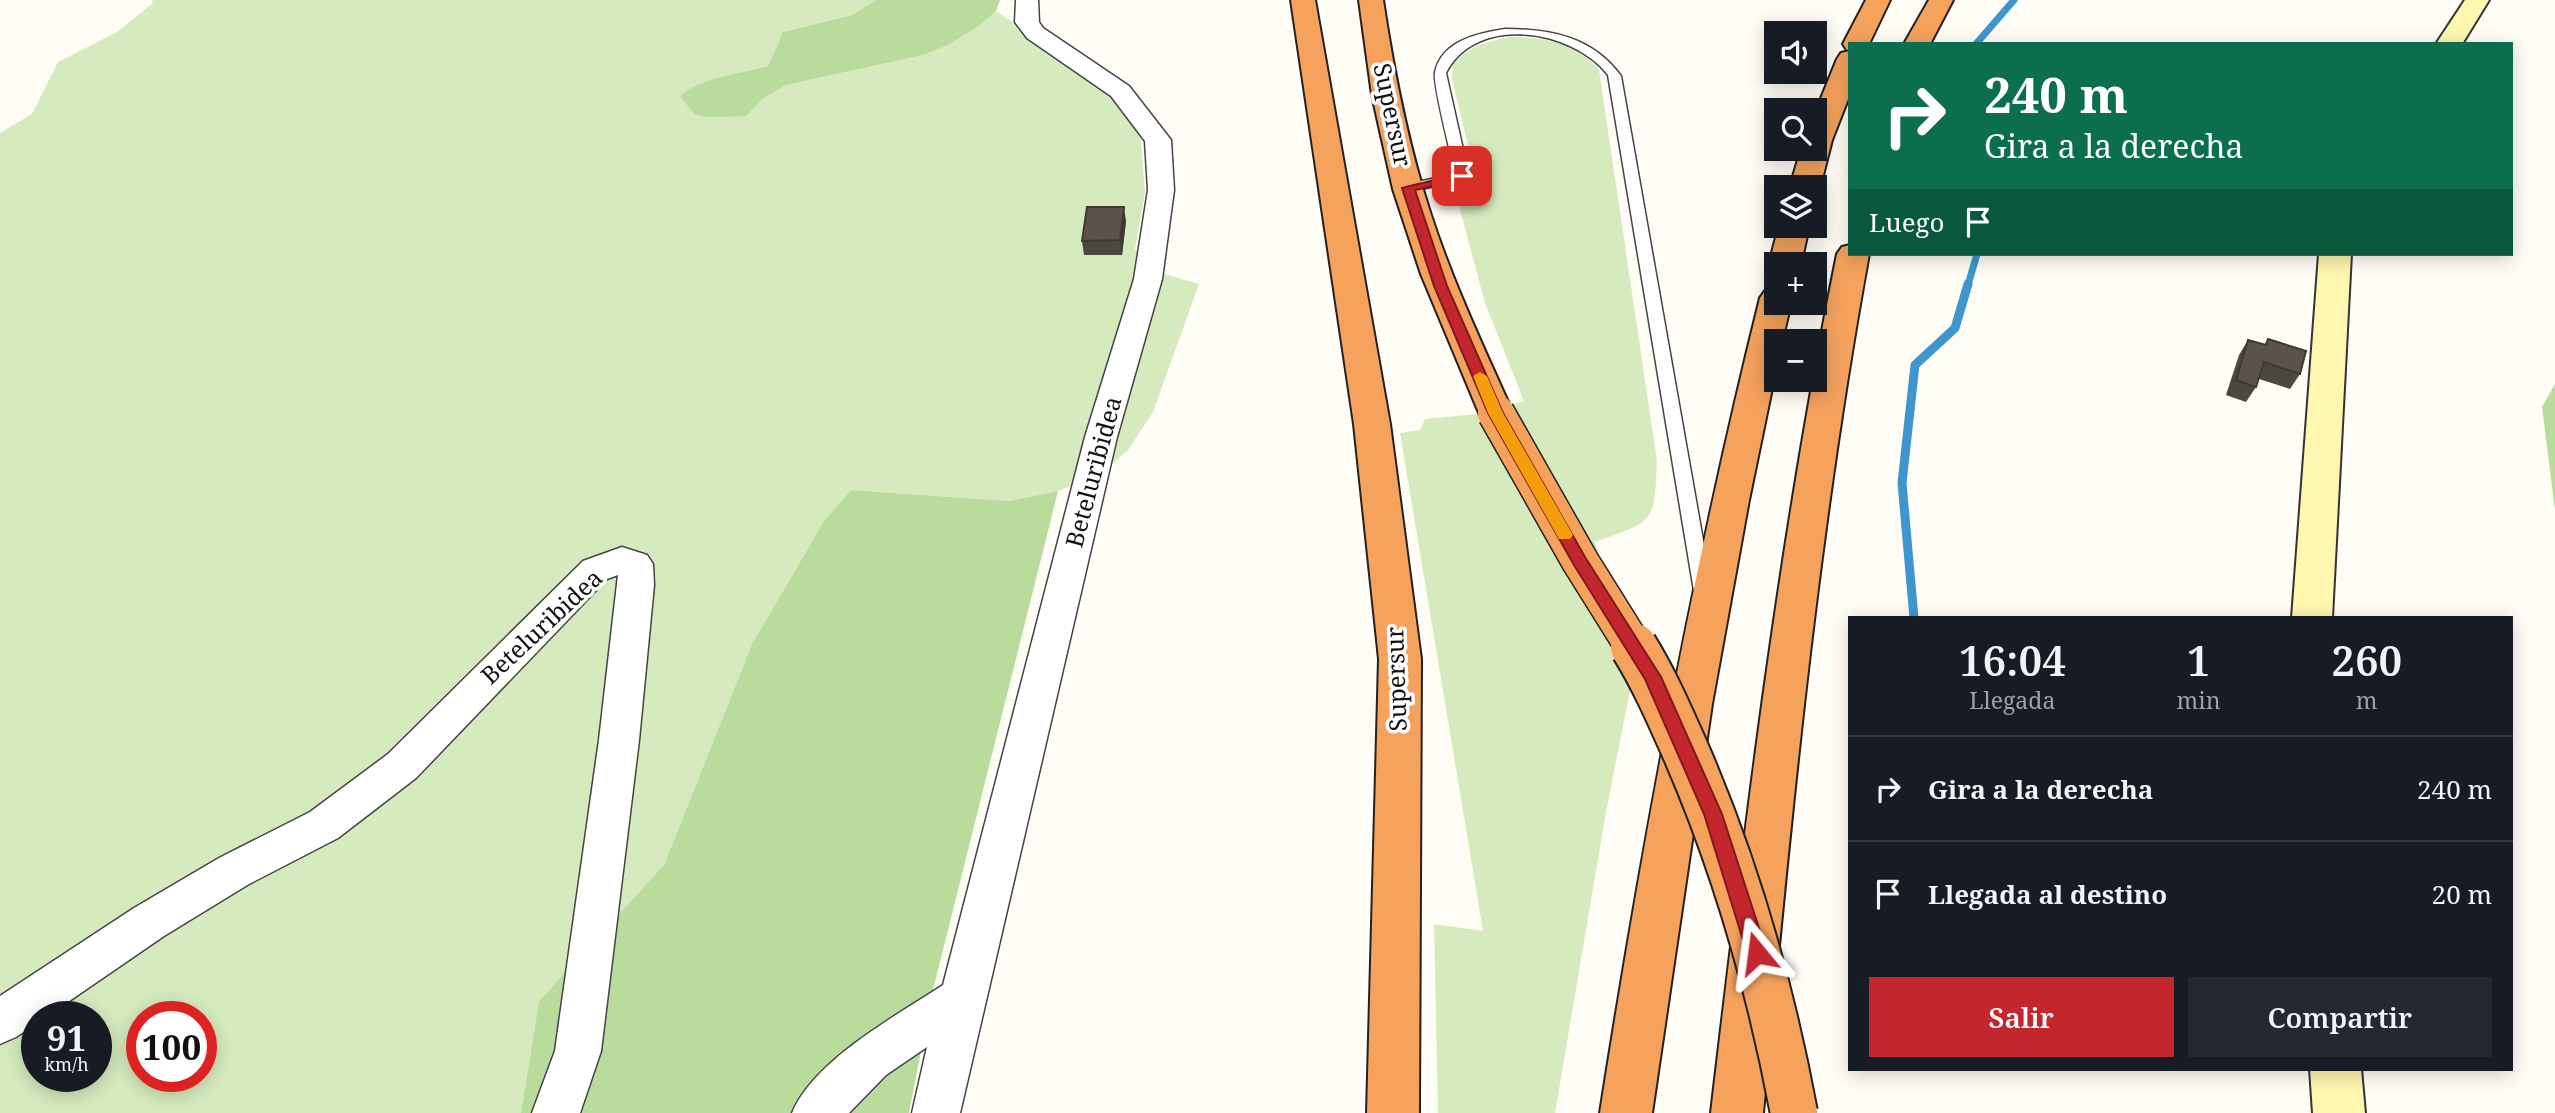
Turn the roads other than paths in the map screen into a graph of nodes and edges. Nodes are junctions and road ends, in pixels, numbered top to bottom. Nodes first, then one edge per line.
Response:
1 (1027, 0) edge
2 (1303, 0) edge
3 (1370, 0) edge
4 (1878, 0) edge
5 (1941, 0) edge
6 (2477, 0) edge
7 (1857, 42) edge
8 (1918, 42) edge
9 (2450, 42) edge
10 (1848, 64) edge
11 (1808, 175) edge
12 (1408, 188) junction
13 (1853, 256) edge
14 (2335, 256) edge
15 (1772, 315) edge
16 (2312, 616) edge
17 (1707, 619) junction
18 (964, 997) junction
19 (0, 1022) edge
20 (2335, 1071) edge
21 (556, 1113) edge
22 (816, 1113) edge
23 (936, 1113) edge
24 (1393, 1113) edge
25 (1626, 1113) edge
26 (1737, 1113) edge
27 (1794, 1113) edge
28 (2339, 1113) edge

1 - 18 street, Beteluribidea
2 - 24 highway, Supersur
3 - 12 highway, Supersur
4 - 7 highway
5 - 8 highway
6 - 9 street
10 - 11 highway
12 - 17 lane
12 - 27 highway, Supersur, bridge
13 - 26 highway
14 - 16 street
15 - 17 highway
17 - 25 highway
18 - 22 street
18 - 23 street, Beteluribidea
19 - 21 street, Beteluribidea
20 - 28 street

